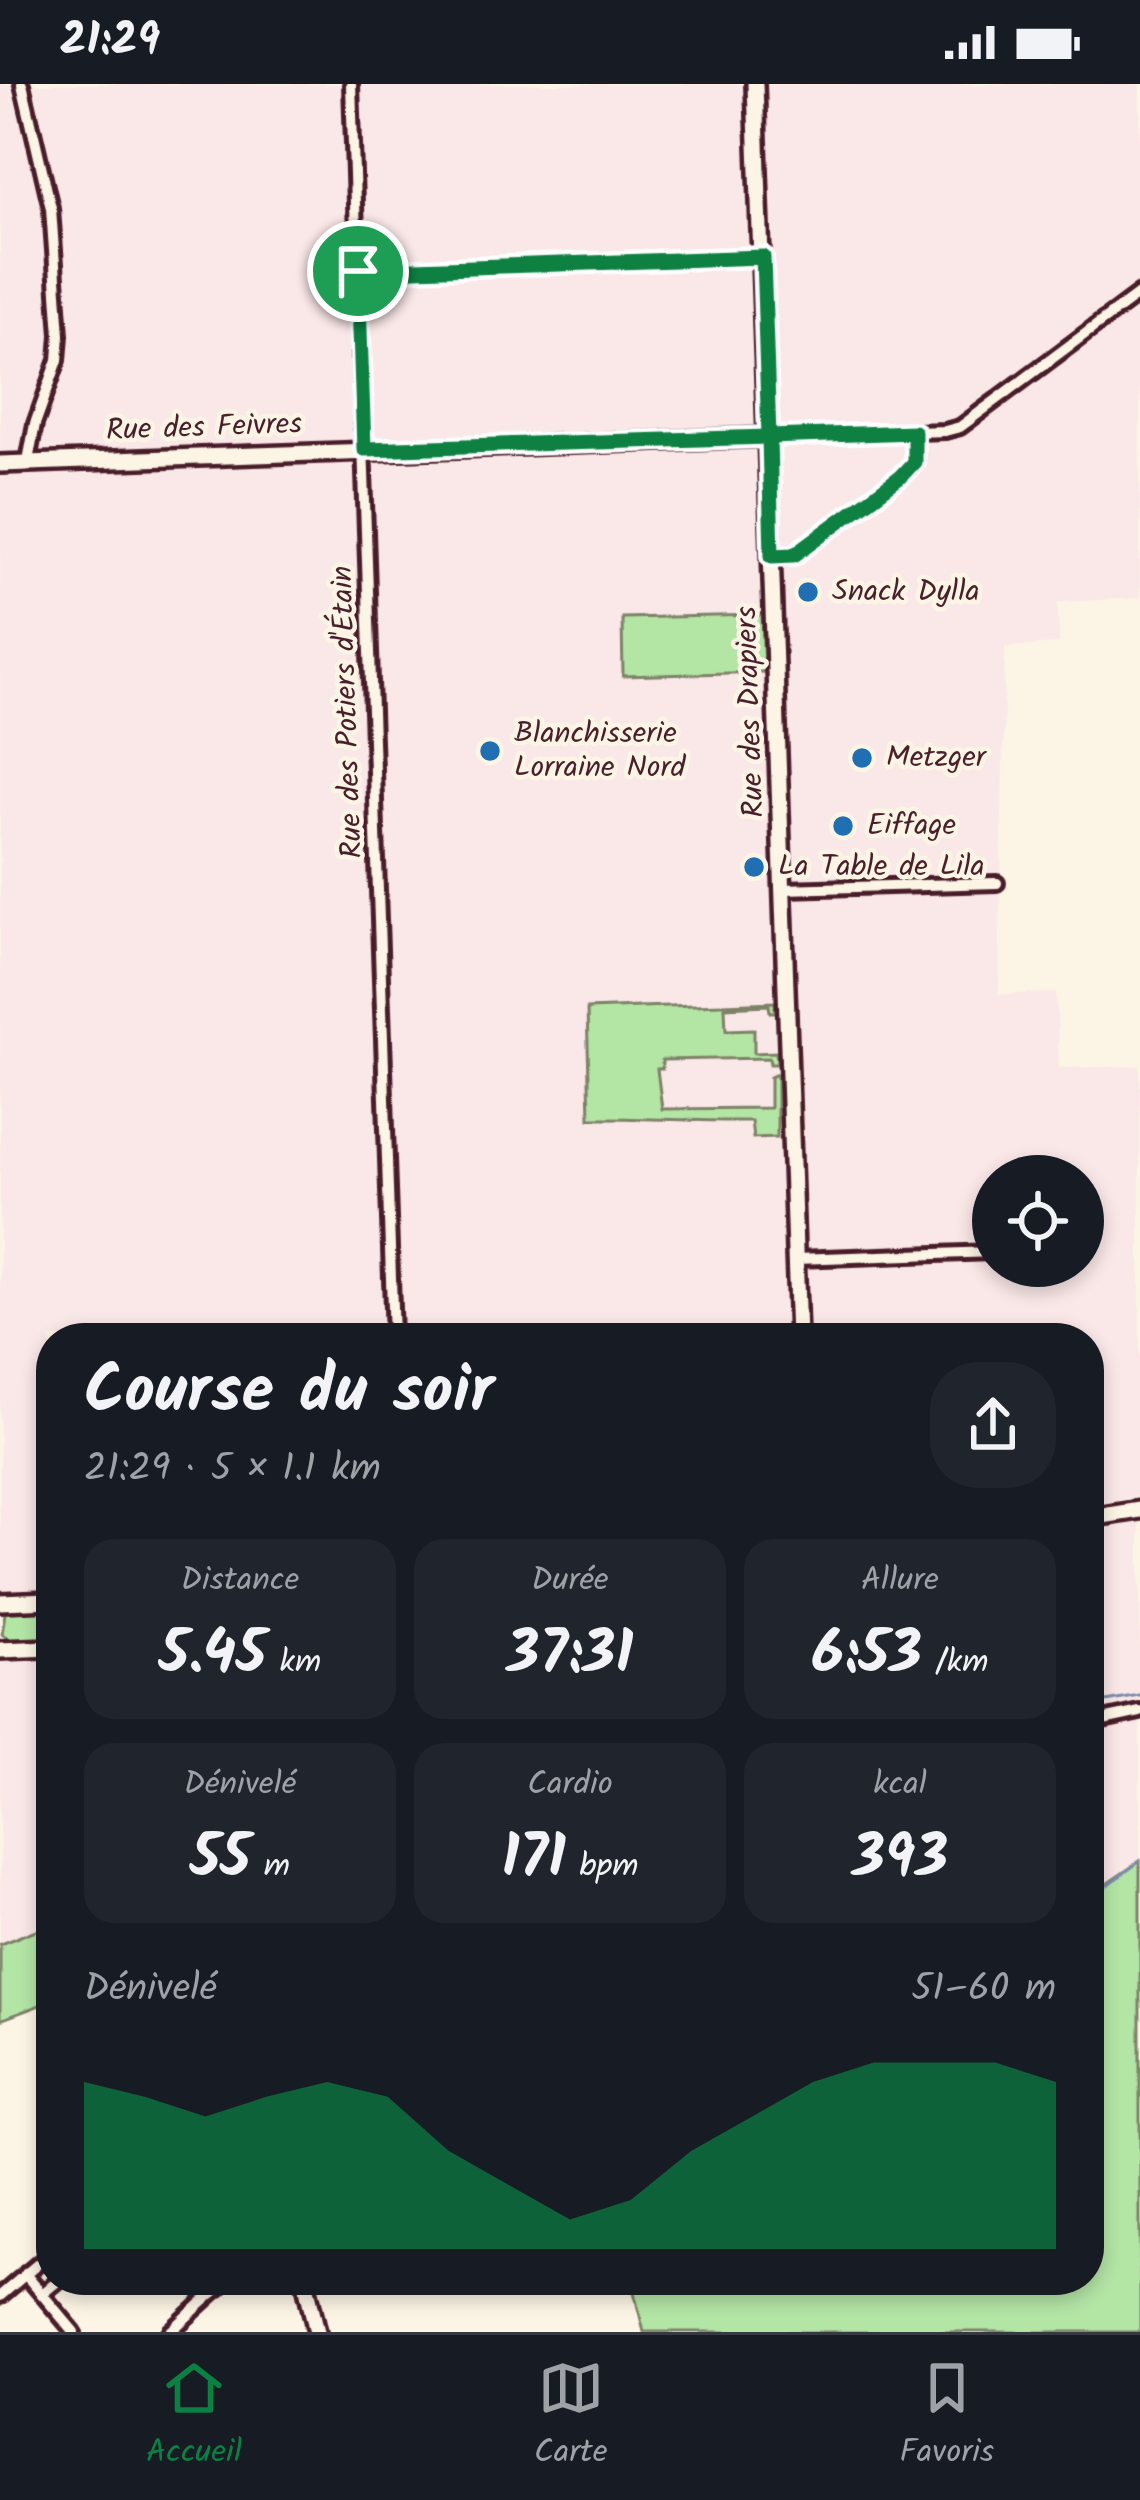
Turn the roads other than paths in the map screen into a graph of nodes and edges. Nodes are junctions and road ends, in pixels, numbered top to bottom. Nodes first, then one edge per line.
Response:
1 (22, 84) edge
2 (351, 84) edge
3 (755, 84) edge
4 (763, 257) junction
5 (358, 271) junction
6 (1140, 293) edge
7 (914, 432) junction
8 (769, 437) junction
9 (364, 449) junction
10 (28, 461) junction
11 (0, 464) edge
12 (772, 556) junction
13 (997, 883) dead end
14 (784, 889) junction
15 (972, 1253) edge
16 (796, 1259) junction
17 (393, 1323) edge
18 (798, 1323) edge
19 (1140, 1510) edge
20 (1104, 1516) edge
21 (36, 1601) edge
22 (0, 1602) edge
23 (1, 1648) edge
24 (36, 1648) edge
25 (1140, 1712) edge
26 (1104, 1720) edge
27 (36, 2266) edge
28 (25, 2275) junction
29 (36, 2288) edge
30 (42, 2295) edge
31 (211, 2295) edge
32 (308, 2295) edge
33 (0, 2296) edge
34 (74, 2332) edge
35 (170, 2332) edge
36 (317, 2332) edge

1 - 10 street
2 - 5 street, Rue des Potiers d'Étain
3 - 4 street, Rue des Drapiers
4 - 5 street
4 - 8 street, Rue des Drapiers
5 - 9 street, Rue des Potiers d'Étain
6 - 7 street, Rue des Feivres
7 - 8 street, Rue des Feivres
7 - 12 street
8 - 9 street, Rue des Feivres
8 - 12 street, Rue des Drapiers
9 - 10 street, Rue des Feivres
9 - 17 street, Rue des Potiers d'Étain
10 - 11 street, Rue des Feivres
12 - 14 street, Rue des Drapiers
13 - 14 street
14 - 16 street, Rue des Drapiers
15 - 16 street
16 - 18 street, Rue des Drapiers
19 - 20 street
21 - 22 street
23 - 24 street
25 - 26 street
27 - 28 street
28 - 29 street
28 - 33 street
30 - 34 street
31 - 35 street
32 - 36 street

